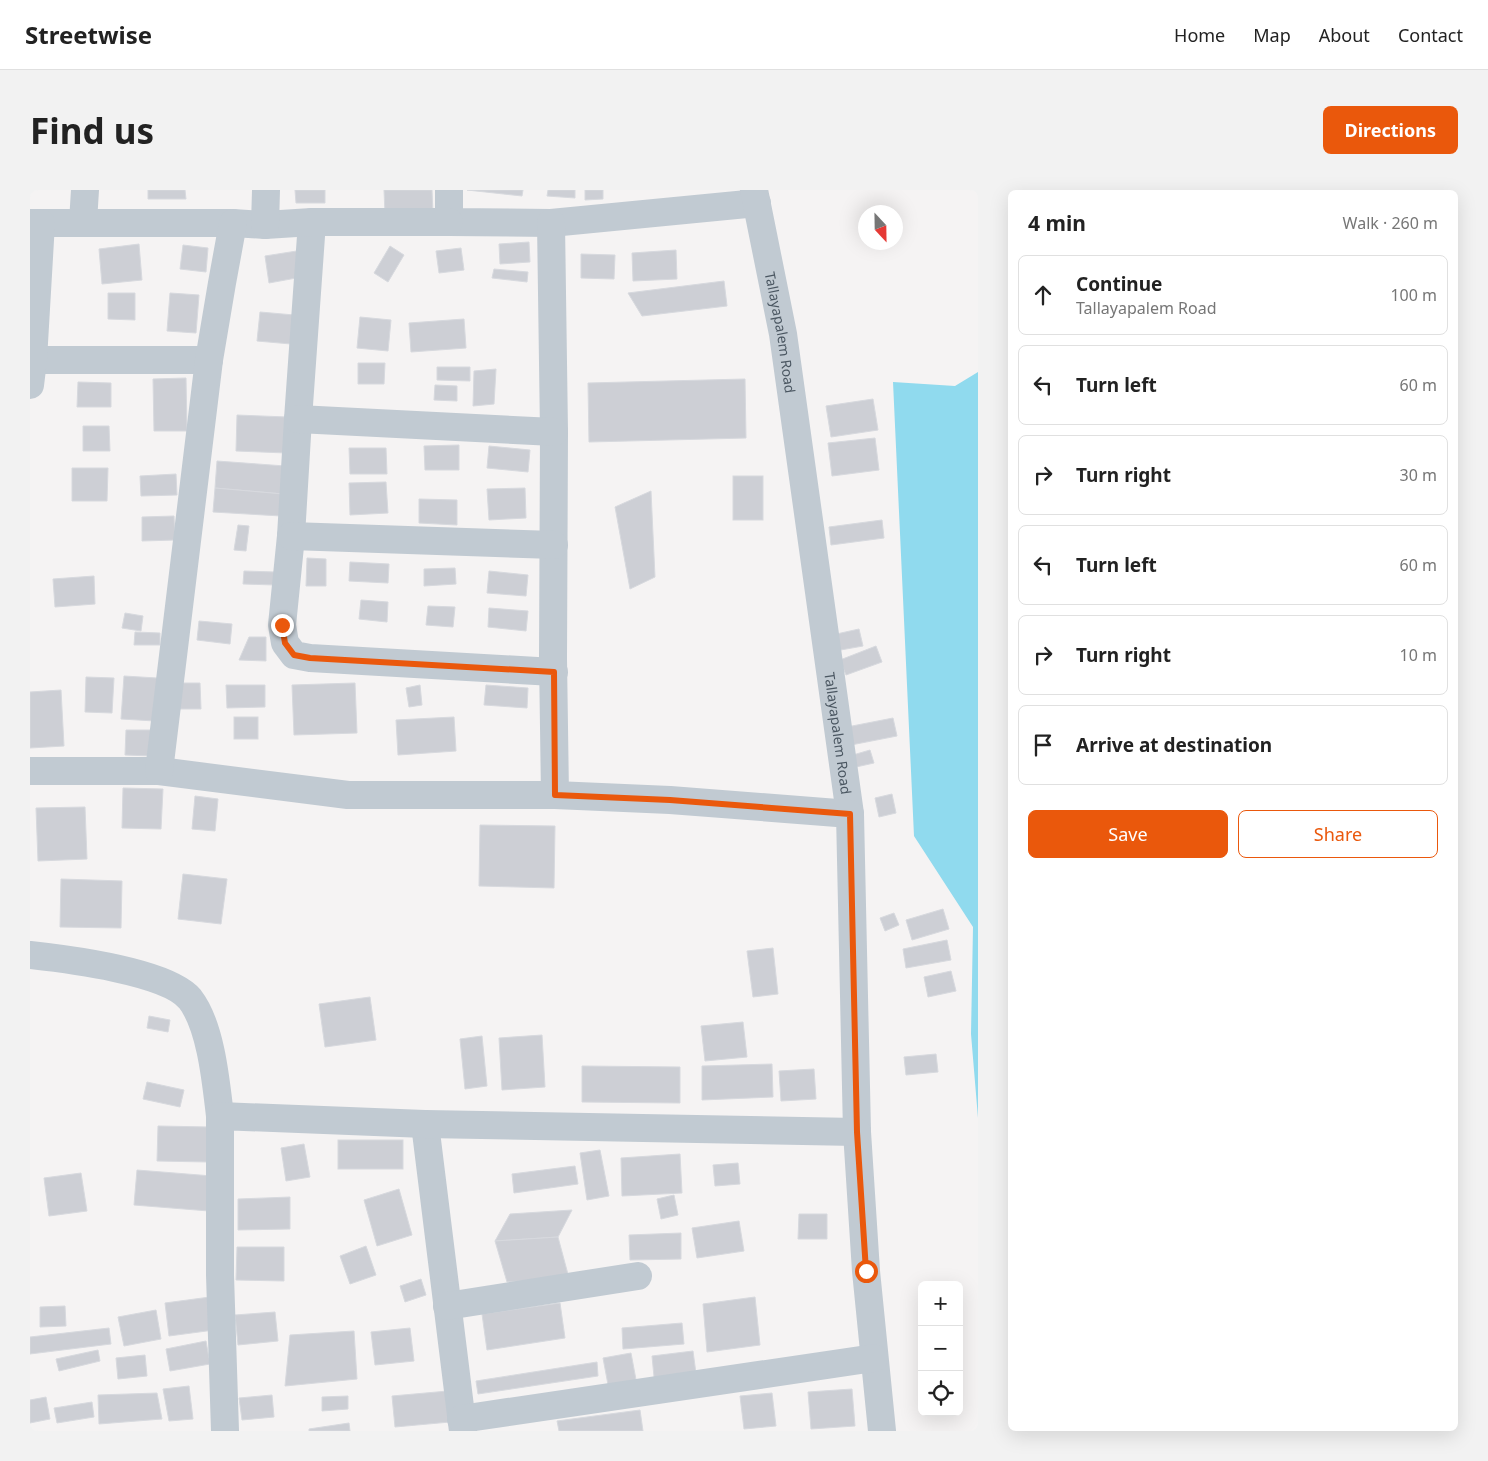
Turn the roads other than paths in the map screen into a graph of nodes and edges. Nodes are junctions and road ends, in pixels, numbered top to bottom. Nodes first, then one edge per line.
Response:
1 (85, 190) edge
2 (266, 190) edge
3 (449, 190) edge
4 (755, 197) edge
5 (83, 222) junction
6 (312, 222) junction
7 (449, 222) junction
8 (35, 223) edge
9 (234, 223) junction
10 (551, 223) junction
11 (265, 225) junction
12 (209, 360) junction
13 (31, 368) edge
14 (298, 419) junction
15 (554, 432) junction
16 (291, 536) junction
17 (554, 545) junction
18 (554, 672) junction
19 (159, 771) junction
20 (30, 772) edge
21 (555, 795) junction
22 (850, 814) junction
23 (30, 956) edge
24 (220, 1116) junction
25 (426, 1124) junction
26 (857, 1132) junction
27 (638, 1276) dead end
28 (447, 1306) junction
29 (874, 1358) junction
30 (462, 1425) edge
31 (225, 1431) edge
32 (882, 1431) edge

1 - 5 street
2 - 11 street
3 - 7 street
4 - 10 street
4 - 22 street, Tallayapalem Road
5 - 8 street
5 - 9 street
6 - 7 street
6 - 11 street
6 - 14 street
7 - 10 street
8 - 13 street
9 - 11 street
9 - 12 street
10 - 15 street
12 - 13 street
12 - 19 street
14 - 15 street
14 - 16 street
15 - 17 street
16 - 17 street
16 - 18 street
17 - 18 street
18 - 21 street
19 - 20 street
19 - 21 street
21 - 22 street
22 - 26 street, Tallayapalem Road
23 - 24 street
24 - 25 street
24 - 31 street
25 - 26 street
25 - 28 street
26 - 29 street, Tallayapalem Road
27 - 28 street
28 - 30 street
29 - 30 street
29 - 32 street, Tallayapalem Road

